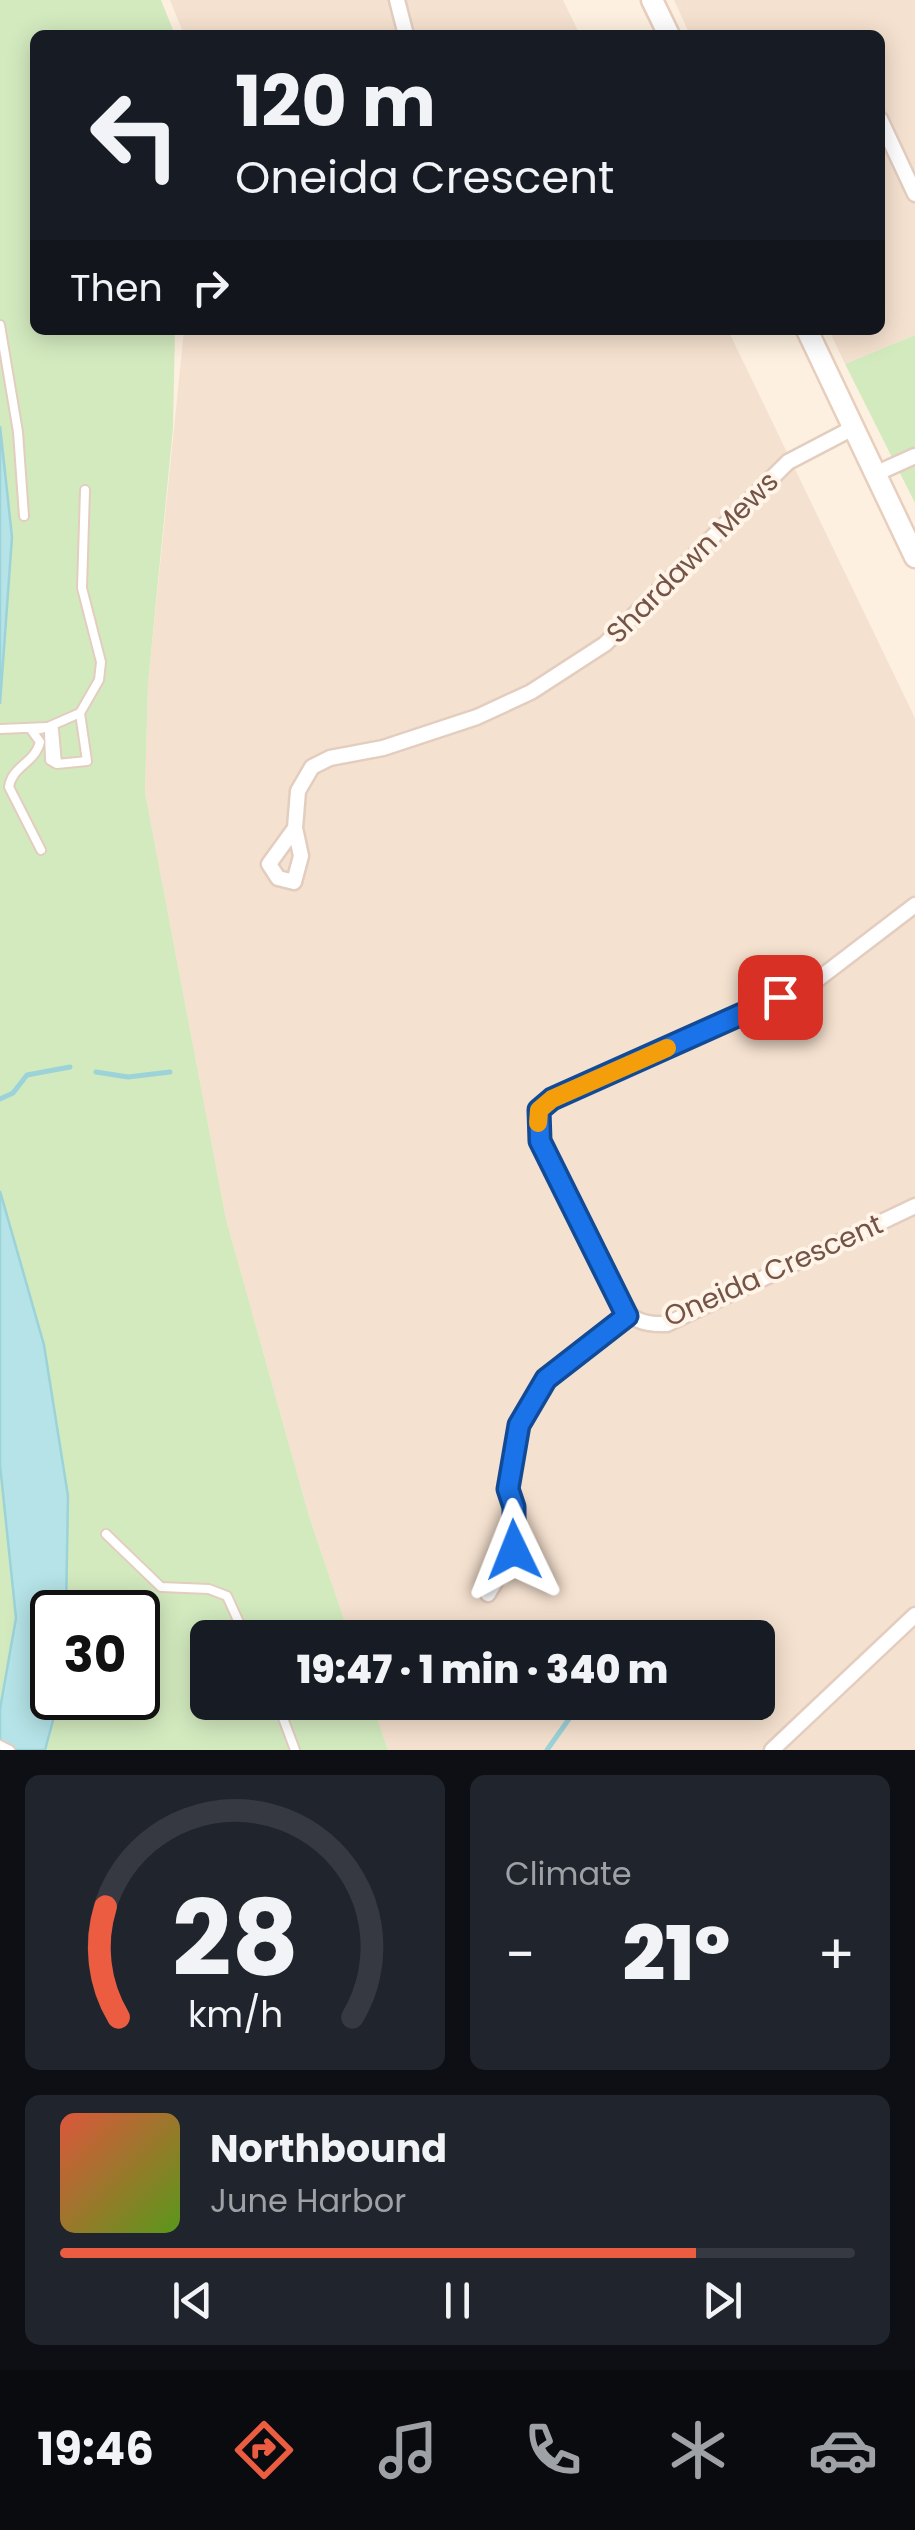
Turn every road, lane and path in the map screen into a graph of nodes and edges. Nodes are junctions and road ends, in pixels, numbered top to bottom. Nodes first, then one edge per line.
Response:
1 (397, 0) edge
2 (652, 0) edge
3 (405, 30) edge
4 (667, 30) edge
5 (885, 130) edge
6 (915, 194) edge
7 (0, 325) edge
8 (809, 335) edge
9 (853, 428) junction
10 (915, 456) edge
11 (875, 474) junction
12 (85, 490) dead end
13 (24, 516) dead end
14 (915, 557) edge
15 (80, 714) junction
16 (48, 727) junction
17 (3, 729) edge
18 (55, 763) dead end
19 (295, 828) dead end
20 (41, 850) dead end
21 (915, 905) edge
22 (915, 1206) edge
23 (627, 1316) junction
24 (106, 1534) dead end
25 (488, 1594) dead end
26 (915, 1616) edge
27 (238, 1620) edge
28 (284, 1720) edge
29 (0, 1745) edge
30 (10, 1750) edge
31 (294, 1750) edge
32 (772, 1750) edge

1 - 3 street
2 - 4 street
5 - 6 street
7 - 13 lane
8 - 9 street
9 - 11 street
9 - 19 street, Shardawn Mews
10 - 11 street
11 - 14 street
12 - 15 lane
15 - 16 lane
15 - 18 lane
16 - 17 lane
16 - 20 lane
21 - 23 street, Oneida Crescent
22 - 23 street, Oneida Crescent
23 - 25 street
24 - 27 lane
26 - 32 street
28 - 31 lane
29 - 30 lane

